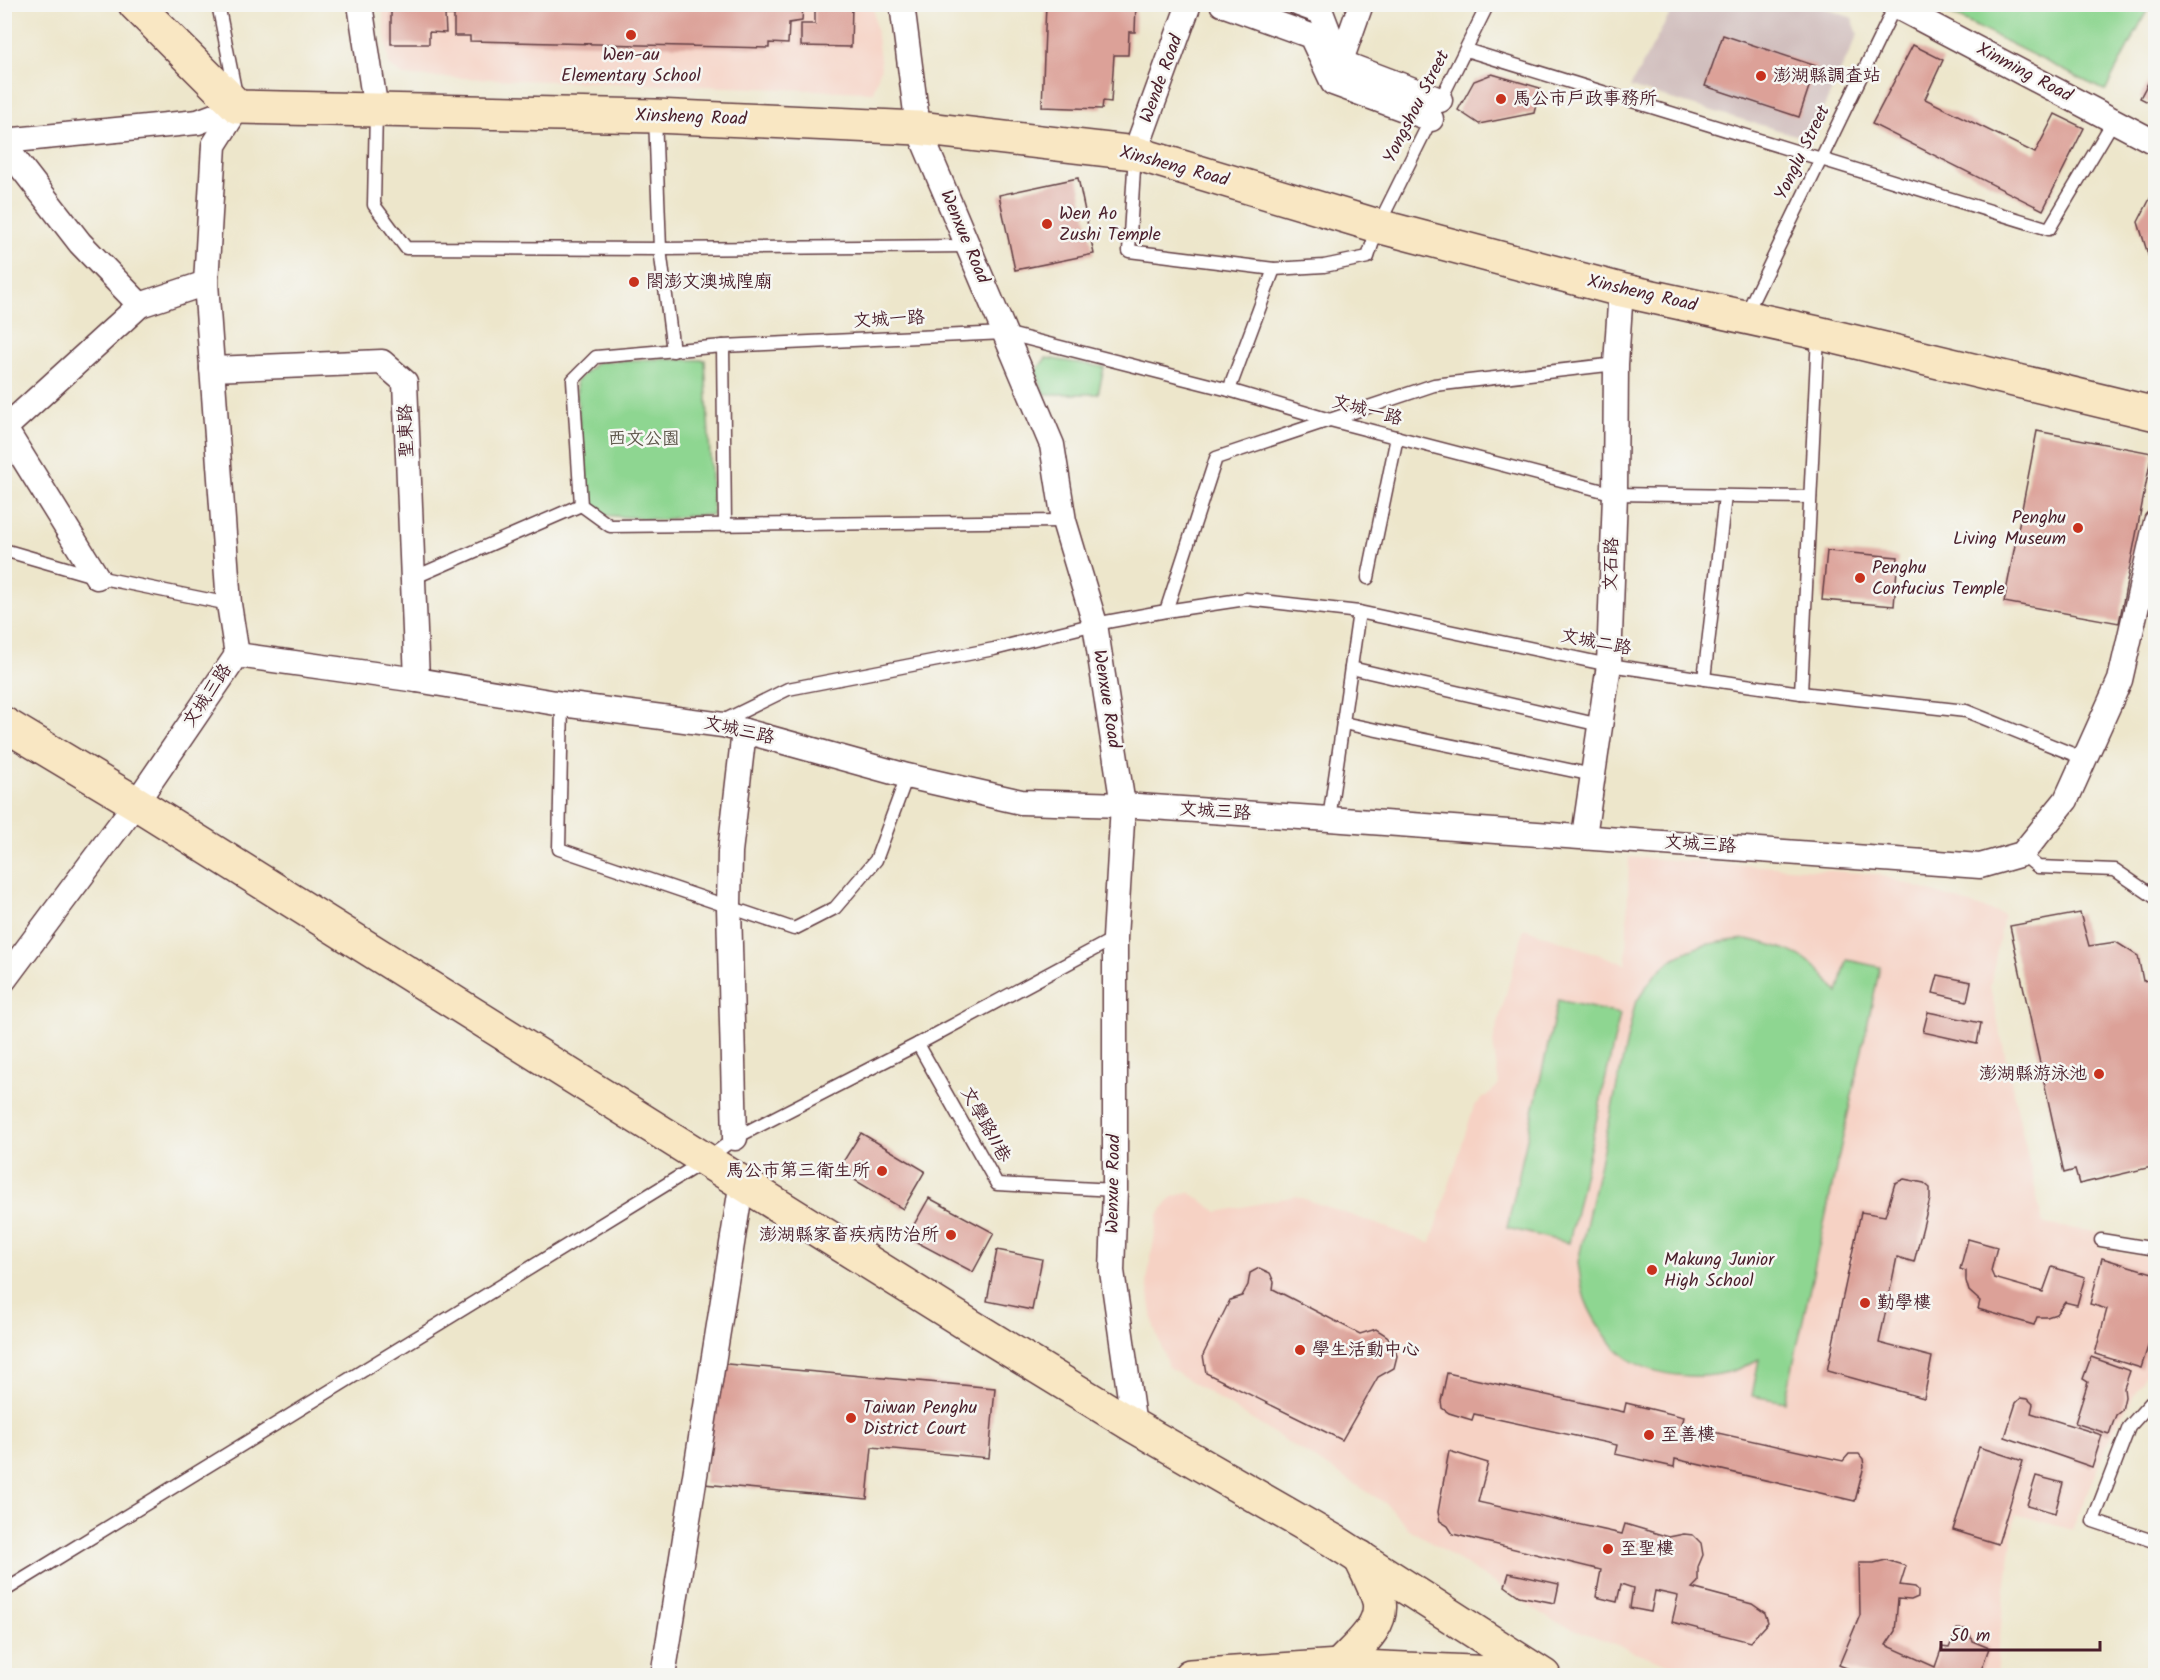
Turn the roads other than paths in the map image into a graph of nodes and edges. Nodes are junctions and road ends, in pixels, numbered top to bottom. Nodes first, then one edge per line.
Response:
1 (135, 4) edge
2 (218, 4) edge
3 (360, 4) edge
4 (902, 4) edge
5 (1189, 4) edge
6 (1222, 4) edge
7 (1361, 4) edge
8 (1488, 4) edge
9 (1894, 5) edge
10 (1314, 7) edge
11 (1311, 36) junction
12 (1466, 50) junction
13 (1337, 72) junction
14 (238, 107) junction
15 (1436, 110) junction
16 (376, 111) junction
17 (655, 116) junction
18 (2114, 120) junction
19 (918, 128) junction
20 (4, 143) edge
21 (2156, 143) edge
22 (1135, 153) junction
23 (1820, 160) junction
24 (1378, 226) junction
25 (968, 246) junction
26 (660, 249) junction
27 (1274, 269) junction
28 (206, 283) junction
29 (1621, 290) junction
30 (140, 305) junction
31 (1744, 318) junction
32 (1005, 333) junction
33 (1818, 333) junction
34 (723, 346) junction
35 (673, 351) junction
36 (1616, 364) junction
37 (212, 369) junction
38 (1229, 390) junction
39 (2156, 414) edge
40 (1330, 420) junction
41 (5, 428) edge
42 (1397, 437) junction
43 (1615, 494) junction
44 (1725, 496) junction
45 (1810, 497) junction
46 (581, 505) junction
47 (1064, 521) junction
48 (2156, 522) edge
49 (725, 525) junction
50 (4, 550) edge
51 (97, 577) junction
52 (413, 578) junction
53 (1368, 578) dead end
54 (229, 604) junction
55 (1166, 611) junction
56 (1359, 612) junction
57 (1095, 624) junction
58 (237, 655) junction
59 (1609, 665) junction
60 (1351, 668) junction
61 (1704, 679) junction
62 (417, 680) junction
63 (1801, 693) junction
64 (562, 704) junction
65 (1343, 723) junction
66 (4, 724) edge
67 (717, 724) junction
68 (1600, 725) junction
69 (744, 731) junction
70 (2085, 759) junction
71 (1593, 775) junction
72 (907, 776) junction
73 (136, 803) junction
74 (1123, 805) junction
75 (1329, 819) junction
76 (1584, 836) junction
77 (2022, 854) junction
78 (2156, 898) edge
79 (729, 907) junction
80 (1115, 938) junction
81 (4, 980) edge
82 (918, 1044) junction
83 (735, 1138) junction
84 (706, 1160) junction
85 (742, 1181) junction
86 (1115, 1190) junction
87 (2101, 1240) dead end
88 (2156, 1249) edge
89 (2156, 1397) edge
90 (1134, 1426) junction
91 (2156, 1542) edge
92 (1360, 1557) junction
93 (4, 1591) edge
94 (1339, 1666) junction
95 (1543, 1675) edge
96 (663, 1676) edge
97 (1190, 1676) edge

1 - 14 main road
2 - 14 lane
3 - 16 street
4 - 19 street, Wenxue Road
5 - 22 street, Wende Road
6 - 11 street
7 - 13 street
8 - 12 lane, Yongshou Street
9 - 18 street, Xinming Road
9 - 23 lane, Yonglu Street
10 - 11 street
10 - 13 street
11 - 13 street
12 - 15 lane, Yongshou Street
12 - 23 lane
13 - 15 street
14 - 16 main road, Xinsheng Road
14 - 20 street
14 - 28 street
15 - 24 lane, Yongshou Street
16 - 17 main road, Xinsheng Road
16 - 26 lane
17 - 19 main road, Xinsheng Road
17 - 26 lane
18 - 21 street, Xinming Road
18 - 23 lane
19 - 22 main road, Xinsheng Road
19 - 25 street, Wenxue Road
20 - 30 street
22 - 24 main road, Xinsheng Road
22 - 27 lane
23 - 31 lane, Yonglu Street
24 - 27 lane, Yongshou Street
24 - 29 main road, Xinsheng Road
25 - 26 lane
25 - 32 street, Wenxue Road
26 - 35 lane
27 - 38 lane
28 - 30 street
28 - 37 street
29 - 31 main road, Xinsheng Road
29 - 36 street, 文石路
30 - 41 street
31 - 33 main road, Xinsheng Road
32 - 34 lane, 文城一路
32 - 38 lane, 文城一路
32 - 47 street, Wenxue Road
33 - 39 main road, Xinsheng Road
33 - 45 lane
34 - 35 lane, 文城一路
34 - 49 lane
35 - 46 lane, 文城一路
36 - 40 lane
36 - 43 street, 文石路
37 - 52 street, 聖東路
37 - 54 street
38 - 40 lane, 文城一路
40 - 42 lane, 文城一路
40 - 55 lane
41 - 51 street
42 - 43 lane, 文城一路
42 - 53 lane
43 - 44 lane, 文城一路
43 - 59 street, 文石路
44 - 45 lane, 文城一路
44 - 61 lane
45 - 63 lane
46 - 49 lane
46 - 52 lane
47 - 49 lane
47 - 57 street, Wenxue Road
48 - 70 street
50 - 51 lane
51 - 54 lane
52 - 62 street, 聖東路
54 - 58 street
55 - 56 lane, 文城二路
55 - 57 lane, 文城二路
56 - 59 lane, 文城二路
56 - 60 lane
57 - 67 lane, 文城二路
57 - 74 street, Wenxue Road
58 - 62 street, 文城三路
58 - 73 street, 文城三路
59 - 61 lane, 文城二路
59 - 68 street, 文石路
60 - 65 lane
60 - 68 lane
61 - 63 lane, 文城二路
62 - 64 street, 文城三路
63 - 70 lane, 文城二路
64 - 67 street, 文城三路
64 - 79 lane
65 - 71 lane
65 - 75 lane
66 - 73 main road
67 - 69 street, 文城三路
68 - 71 street, 文石路
69 - 72 street, 文城三路
69 - 79 street
70 - 77 street
71 - 76 street, 文石路
72 - 74 street, 文城三路
72 - 79 lane
73 - 81 street, 文城三路
73 - 84 main road
74 - 75 street, 文城三路
74 - 80 street, Wenxue Road
75 - 76 street, 文城三路
76 - 77 street, 文城三路
77 - 78 lane
79 - 83 street
80 - 82 lane
80 - 86 street, Wenxue Road
82 - 83 lane
82 - 86 lane, 文學路11巷
83 - 84 lane
84 - 85 main road
84 - 93 lane
85 - 90 main road
85 - 96 street
86 - 90 street, Wenxue Road
87 - 88 lane
89 - 91 lane
90 - 92 main road
92 - 94 main road
92 - 95 main road
94 - 95 main road
94 - 97 main road

